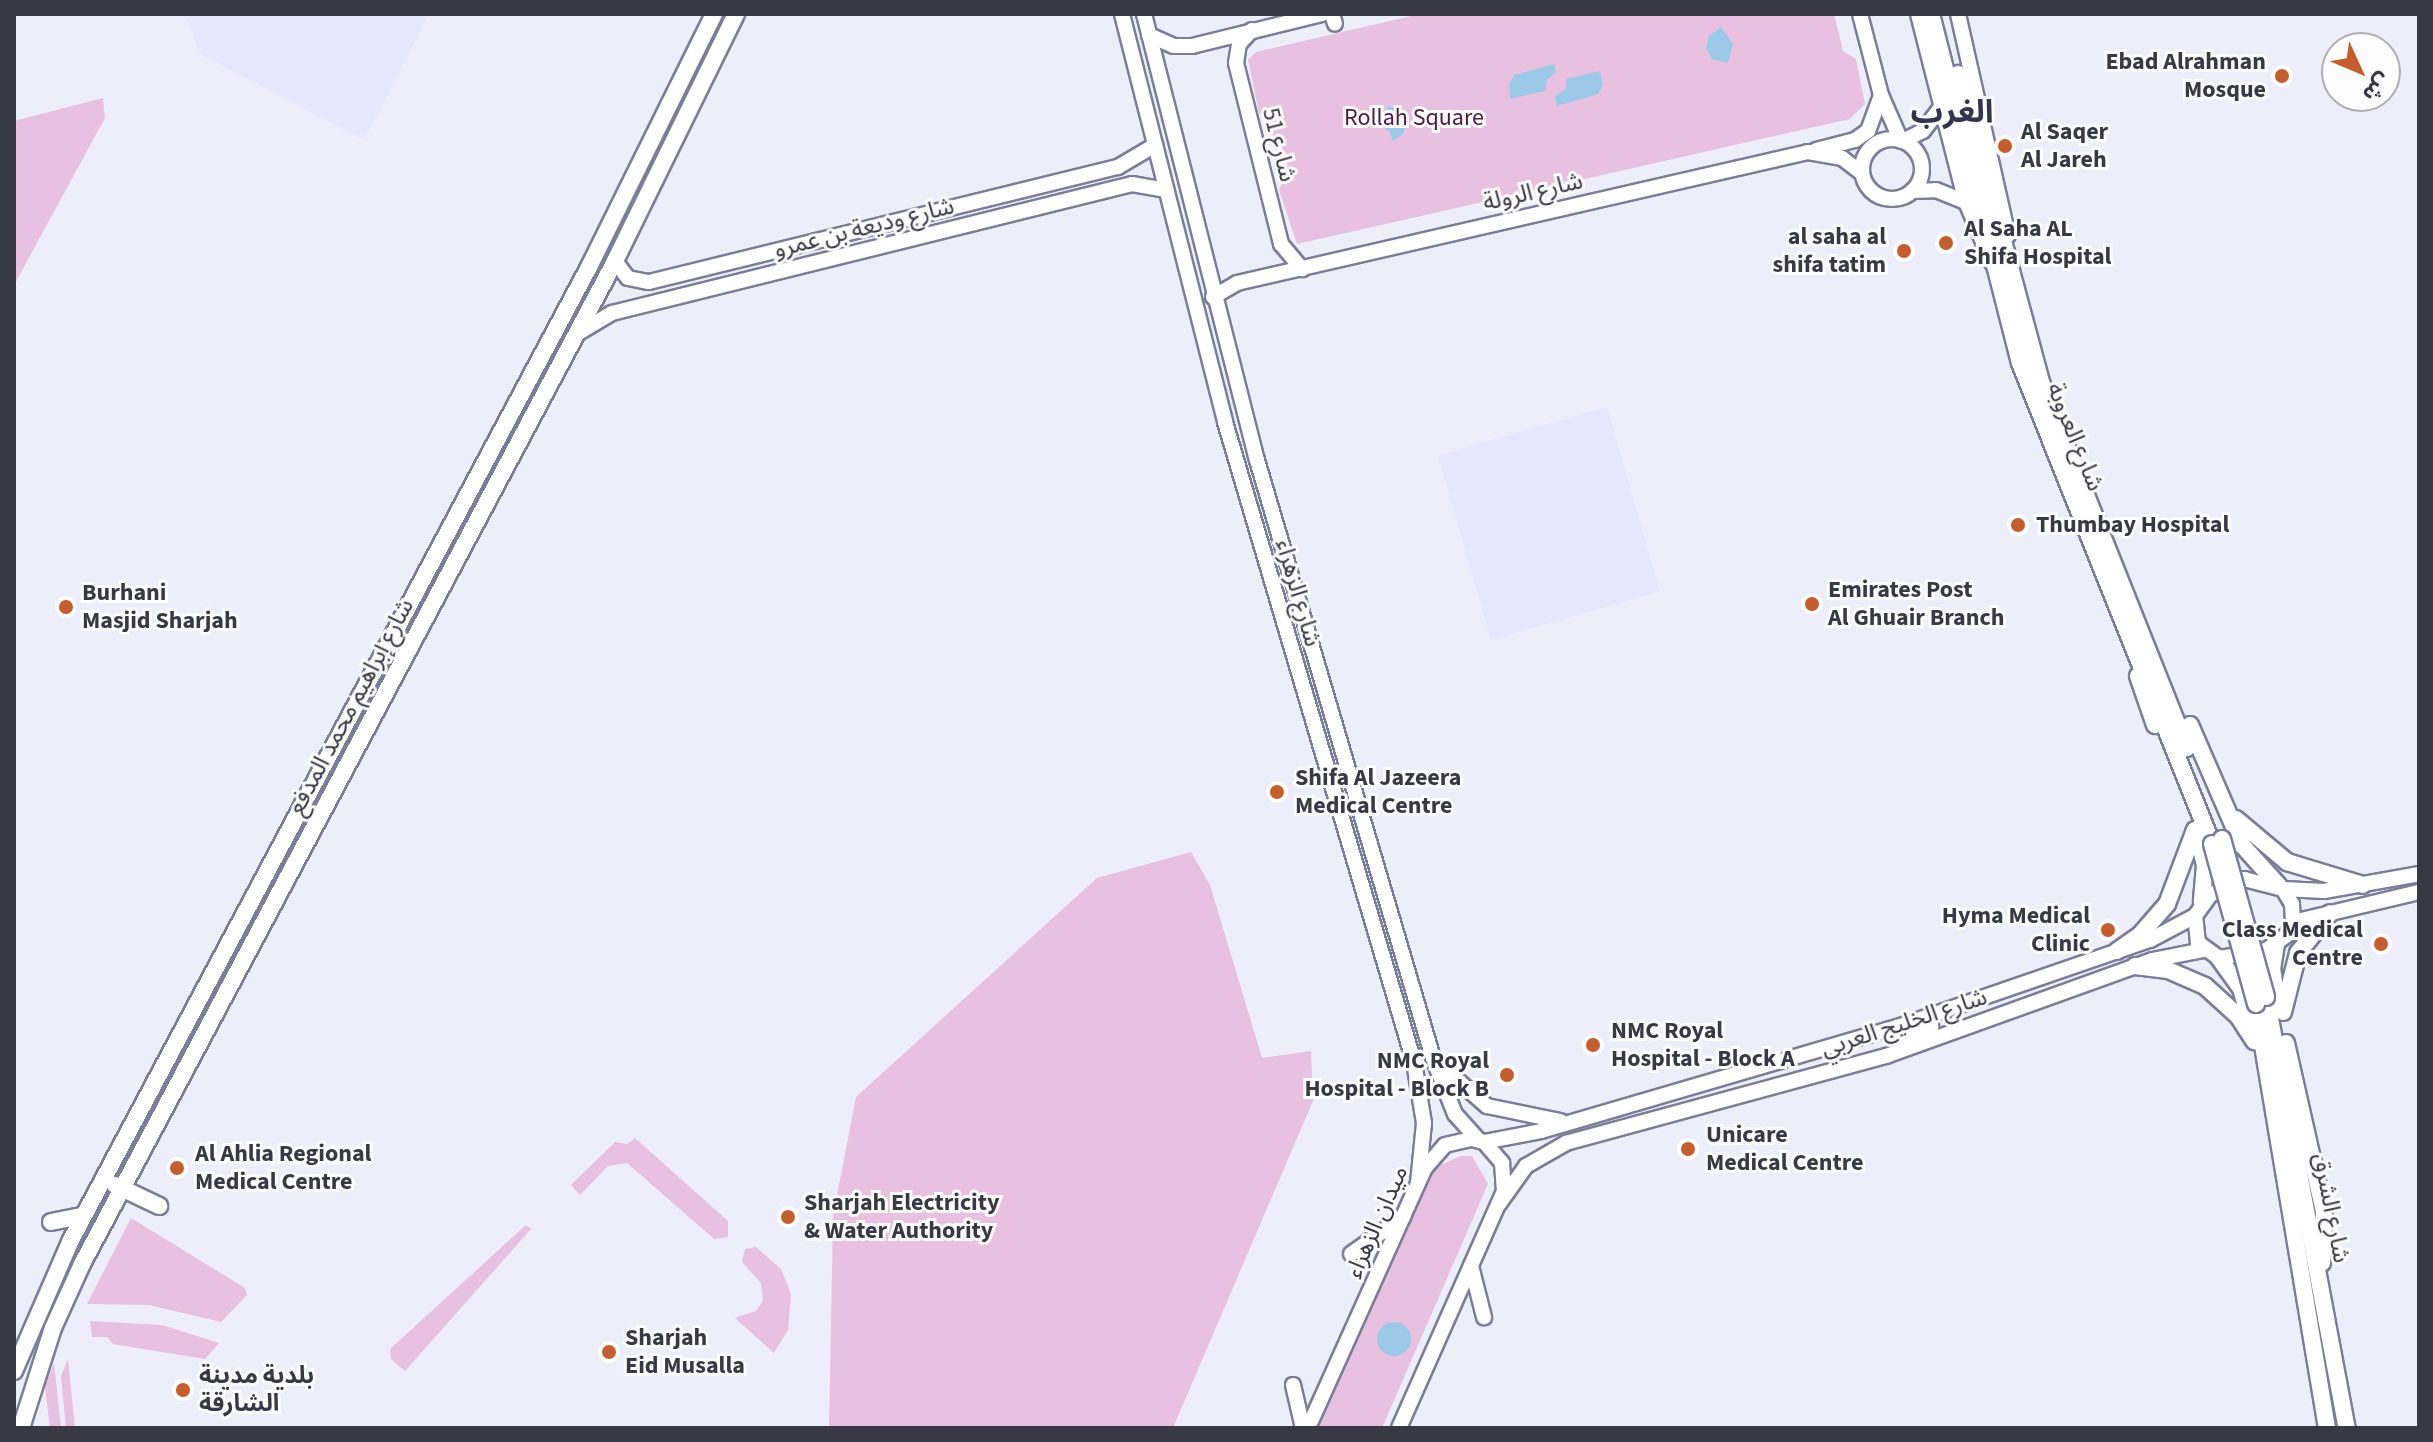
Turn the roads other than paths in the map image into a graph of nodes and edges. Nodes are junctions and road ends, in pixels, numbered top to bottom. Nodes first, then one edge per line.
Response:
1 (714, 14) edge
2 (736, 14) edge
3 (1122, 14) edge
4 (1144, 14) edge
5 (1322, 14) edge
6 (1918, 14) edge
7 (1931, 14) edge
8 (1941, 14) edge
9 (1958, 14) edge
10 (1861, 15) edge
11 (1252, 30) junction
12 (1149, 35) junction
13 (680, 82) junction
14 (1881, 95) junction
15 (1941, 107) junction
16 (1154, 141) junction
17 (1902, 141) junction
18 (1808, 152) junction
19 (667, 153) junction
20 (1862, 173) junction
21 (1091, 174) junction
22 (1166, 190) junction
23 (1187, 191) junction
24 (1912, 191) junction
25 (1966, 202) junction
26 (1025, 210) junction
27 (735, 260) junction
28 (615, 261) junction
29 (1999, 261) junction
30 (1302, 269) junction
31 (699, 291) junction
32 (1213, 297) junction
33 (576, 334) junction
34 (2143, 650) junction
35 (2224, 805) junction
36 (2195, 828) junction
37 (2419, 874) edge
38 (2363, 885) junction
39 (2281, 888) junction
40 (2419, 892) edge
41 (2198, 909) junction
42 (2330, 913) junction
43 (2293, 922) junction
44 (2276, 944) junction
45 (2117, 951) junction
46 (2212, 954) junction
47 (2135, 966) junction
48 (2261, 1000) joint
49 (1930, 1016) junction
50 (2282, 1030) junction
51 (2254, 1041) junction
52 (1886, 1056) junction
53 (1433, 1058) junction
54 (148, 1100) junction
55 (1569, 1122) junction
56 (1482, 1142) junction
57 (1418, 1183) junction
58 (122, 1189) junction
59 (1499, 1204) junction
60 (159, 1206) dead end
61 (83, 1216) junction
62 (1403, 1217) junction
63 (51, 1222) dead end
64 (1351, 1254) dead end
65 (1471, 1266) junction
66 (2311, 1278) junction
67 (1484, 1317) dead end
68 (14, 1371) edge
69 (1293, 1385) dead end
70 (21, 1428) edge
71 (1306, 1428) edge
72 (1399, 1428) edge
73 (2327, 1428) edge
74 (2347, 1428) edge

1 - 13 main road, شارع إبراهيم محمد المدفع
2 - 19 main road, شارع إبراهيم محمد المدفع
3 - 16 main road, شارع الزهراء
4 - 12 main road, شارع الزهراء
5 - 11 main road
6 - 15 main road
7 - 29 main road, شارع العروبة
8 - 29 main road, شارع العروبة
9 - 29 main road
10 - 14 main road
11 - 12 main road
11 - 30 main road, شارع 51
12 - 23 main road, شارع الزهراء
13 - 19 main road
13 - 54 main road, شارع إبراهيم محمد المدفع
14 - 17 main road
14 - 18 main road
15 - 17 main road
15 - 25 main road
16 - 21 main road, شارع وديعة بن عمرو
16 - 22 main road, شارع الزهراء
16 - 23 main road
17 - 20 main road
17 - 24 main road
18 - 20 main road, شارع الرولة
18 - 30 main road, شارع الرولة
19 - 28 main road, شارع إبراهيم محمد المدفع
20 - 24 main road
21 - 26 main road
21 - 27 main road, شارع وديعة بن عمرو
22 - 26 main road, شارع وديعة بن عمرو
22 - 57 main road, شارع الزهراء
23 - 32 main road, شارع الزهراء
24 - 25 main road
25 - 29 main road
26 - 31 main road, شارع وديعة بن عمرو
27 - 28 main road, شارع وديعة بن عمرو
27 - 31 main road
28 - 33 main road, شارع إبراهيم محمد المدفع
29 - 34 main road, شارع العروبة
30 - 32 main road, شارع الرولة
31 - 33 main road, شارع وديعة بن عمرو
32 - 53 main road, شارع الزهراء
33 - 58 main road, شارع إبراهيم محمد المدفع
34 - 35 main road
34 - 36 main road
34 - 48 main road, شارع العروبة, bridge
35 - 38 main road
35 - 39 main road
36 - 41 main road
36 - 45 main road
37 - 38 main road
38 - 39 main road
39 - 41 main road
39 - 43 main road
40 - 42 main road
41 - 45 main road, شارع الخليج العربي
41 - 46 main road
42 - 43 main road
42 - 50 main road
43 - 44 main road
44 - 46 main road
44 - 50 main road
45 - 49 main road, شارع الخليج العربي
46 - 47 main road, شارع الخليج العربي
46 - 51 main road
47 - 51 main road
47 - 52 main road, شارع الخليج العربي
48 - 66 main road, شارع الشرق
49 - 52 main road
49 - 55 main road, شارع الخليج العربي
50 - 66 main road
51 - 66 main road
52 - 59 main road, شارع الخليج العربي
53 - 55 main road
53 - 56 main road, شارع الزهراء
54 - 58 main road
54 - 61 main road, شارع إبراهيم محمد المدفع
55 - 56 main road, شارع الخليج العربي
56 - 57 main road, ميدان الزهراء
56 - 59 main road
57 - 62 main road, ميدان الزهراء
58 - 60 main road
58 - 70 main road, شارع إبراهيم محمد المدفع
59 - 65 main road
61 - 63 main road
61 - 68 main road, شارع إبراهيم محمد المدفع
62 - 64 main road
62 - 71 main road, ميدان الزهراء
65 - 67 main road
65 - 72 main road
66 - 73 main road, شارع الشرق
66 - 74 main road, شارع الشرق
69 - 71 main road

